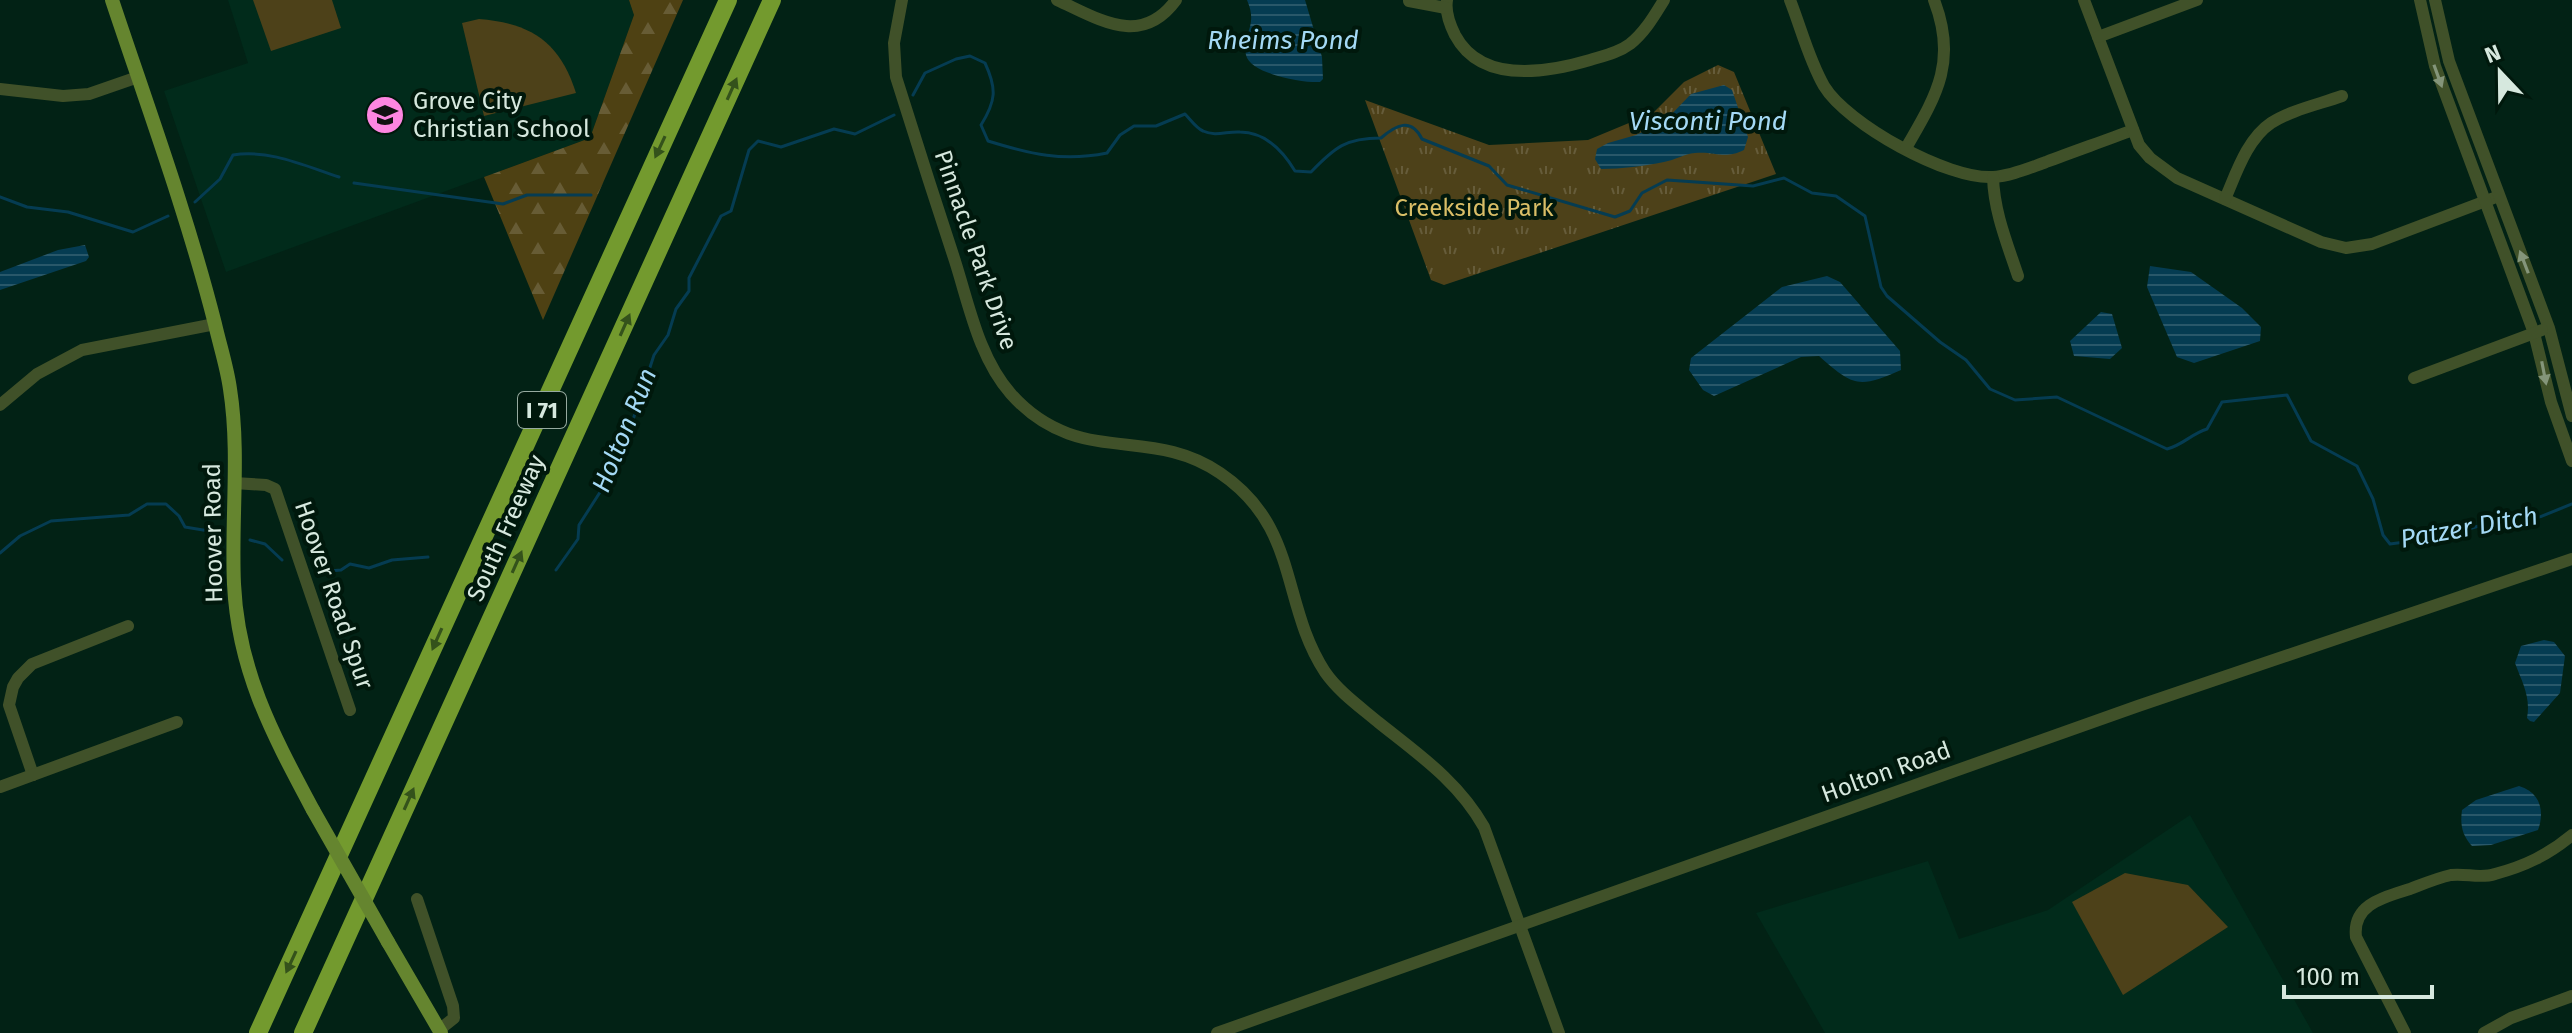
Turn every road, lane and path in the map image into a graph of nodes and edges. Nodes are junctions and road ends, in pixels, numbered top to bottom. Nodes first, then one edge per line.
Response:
1 (112, 0) edge
2 (728, 0) edge
3 (772, 0) edge
4 (1057, 0) edge
5 (1176, 0) edge
6 (1790, 0) edge
7 (1934, 0) edge
8 (2084, 0) edge
9 (2197, 0) edge
10 (2420, 0) edge
11 (2435, 0) edge
12 (898, 1) edge
13 (1409, 1) edge
14 (1661, 1) edge
15 (1446, 4) edge
16 (2098, 37) junction
17 (138, 77) junction
18 (0, 89) edge
19 (2342, 96) dead end
20 (2133, 130) junction
21 (1906, 148) junction
22 (1993, 177) junction
23 (2499, 196) junction
24 (2225, 199) junction
25 (2485, 201) junction
26 (2018, 276) dead end
27 (215, 324) junction
28 (2549, 328) junction
29 (2534, 333) junction
30 (2414, 378) dead end
31 (0, 405) edge
32 (2572, 416) edge
33 (2572, 461) edge
34 (234, 483) junction
35 (2572, 559) edge
36 (128, 626) dead end
37 (350, 710) dead end
38 (177, 722) dead end
39 (33, 775) junction
40 (0, 787) edge
41 (2572, 835) edge
42 (417, 899) dead end
43 (1519, 925) junction
44 (2572, 996) edge
45 (440, 1032) edge
46 (258, 1033) edge
47 (303, 1033) edge
48 (1217, 1033) edge
49 (1559, 1033) edge
50 (2405, 1033) edge
51 (2484, 1033) edge

1 - 17 main road, Hoover Road
2 -> 46 highway, South Freeway / I 71
47 -> 3 highway, South Freeway / I 71
4 - 5 street
6 - 21 street
7 - 21 street
8 - 16 street
9 - 16 street
10 -> 25 street
11 - 23 street
12 - 43 street, Pinnacle Park Drive
13 - 15 street
14 - 15 street
16 - 20 street
17 - 18 street
17 - 27 main road, Hoover Road
19 - 24 street
20 - 22 street
20 - 24 street
21 - 22 street
22 - 26 street
23 - 25 street
28 -> 23 street
24 - 25 street
25 - 29 street
27 - 31 street
27 - 34 main road, Hoover Road
28 - 29 street
28 - 32 street
29 - 30 street
29 -> 33 street
34 - 37 street, Hoover Road Spur
34 - 45 main road, Hoover Road, bridge
35 - 43 street, Holton Road
36 - 39 street
38 - 39 street
39 - 40 street
41 - 50 street
42 - 45 street
43 - 48 street, Holton Road
43 - 49 street, Pinnacle Park Drive
44 - 51 street

